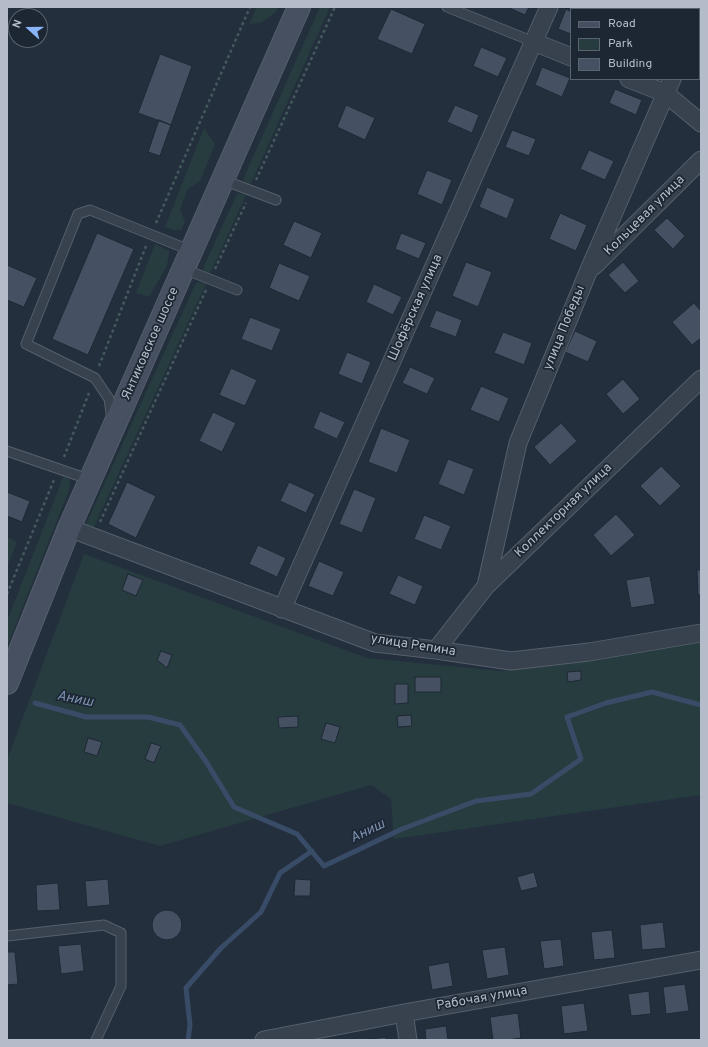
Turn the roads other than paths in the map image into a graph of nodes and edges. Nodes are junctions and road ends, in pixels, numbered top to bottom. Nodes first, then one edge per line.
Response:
1 (299, 7) edge
2 (447, 7) edge
3 (549, 7) edge
4 (534, 42) junction
5 (570, 56) edge
6 (634, 80) edge
7 (668, 86) edge
8 (701, 123) edge
9 (701, 160) edge
10 (223, 180) junction
11 (276, 200) dead end
12 (188, 260) junction
13 (588, 272) junction
14 (237, 290) dead end
15 (701, 379) edge
16 (113, 429) junction
17 (7, 451) edge
18 (91, 480) junction
19 (69, 528) junction
20 (486, 586) junction
21 (282, 609) junction
22 (701, 633) edge
23 (436, 650) junction
24 (7, 683) edge
25 (7, 936) edge
26 (701, 960) edge
27 (404, 1013) junction
28 (96, 1040) edge
29 (264, 1040) edge
30 (408, 1040) edge

1 - 10 main road, Янтиковское шоссе
2 - 4 lane
3 - 4 street, Шофёрская улица
4 - 5 street
4 - 21 street, Шофёрская улица
6 - 7 street
7 - 8 street
7 - 13 street, улица Победы
9 - 13 street, Кольцевая улица
10 - 11 lane
10 - 12 main road, Янтиковское шоссе
12 - 14 lane
12 - 16 main road, Янтиковское шоссе
12 - 16 lane
13 - 20 street, улица Победы
15 - 20 street, Коллекторная улица
16 - 18 main road, Янтиковское шоссе
17 - 18 lane
18 - 19 main road, Янтиковское шоссе
19 - 21 street, улица Репина
19 - 24 main road, Янтиковское шоссе
20 - 23 street, Коллекторная улица
21 - 23 street, улица Репина
22 - 23 street, улица Репина
25 - 28 lane
26 - 27 street, Рабочая улица
27 - 29 street, Рабочая улица
27 - 30 street

